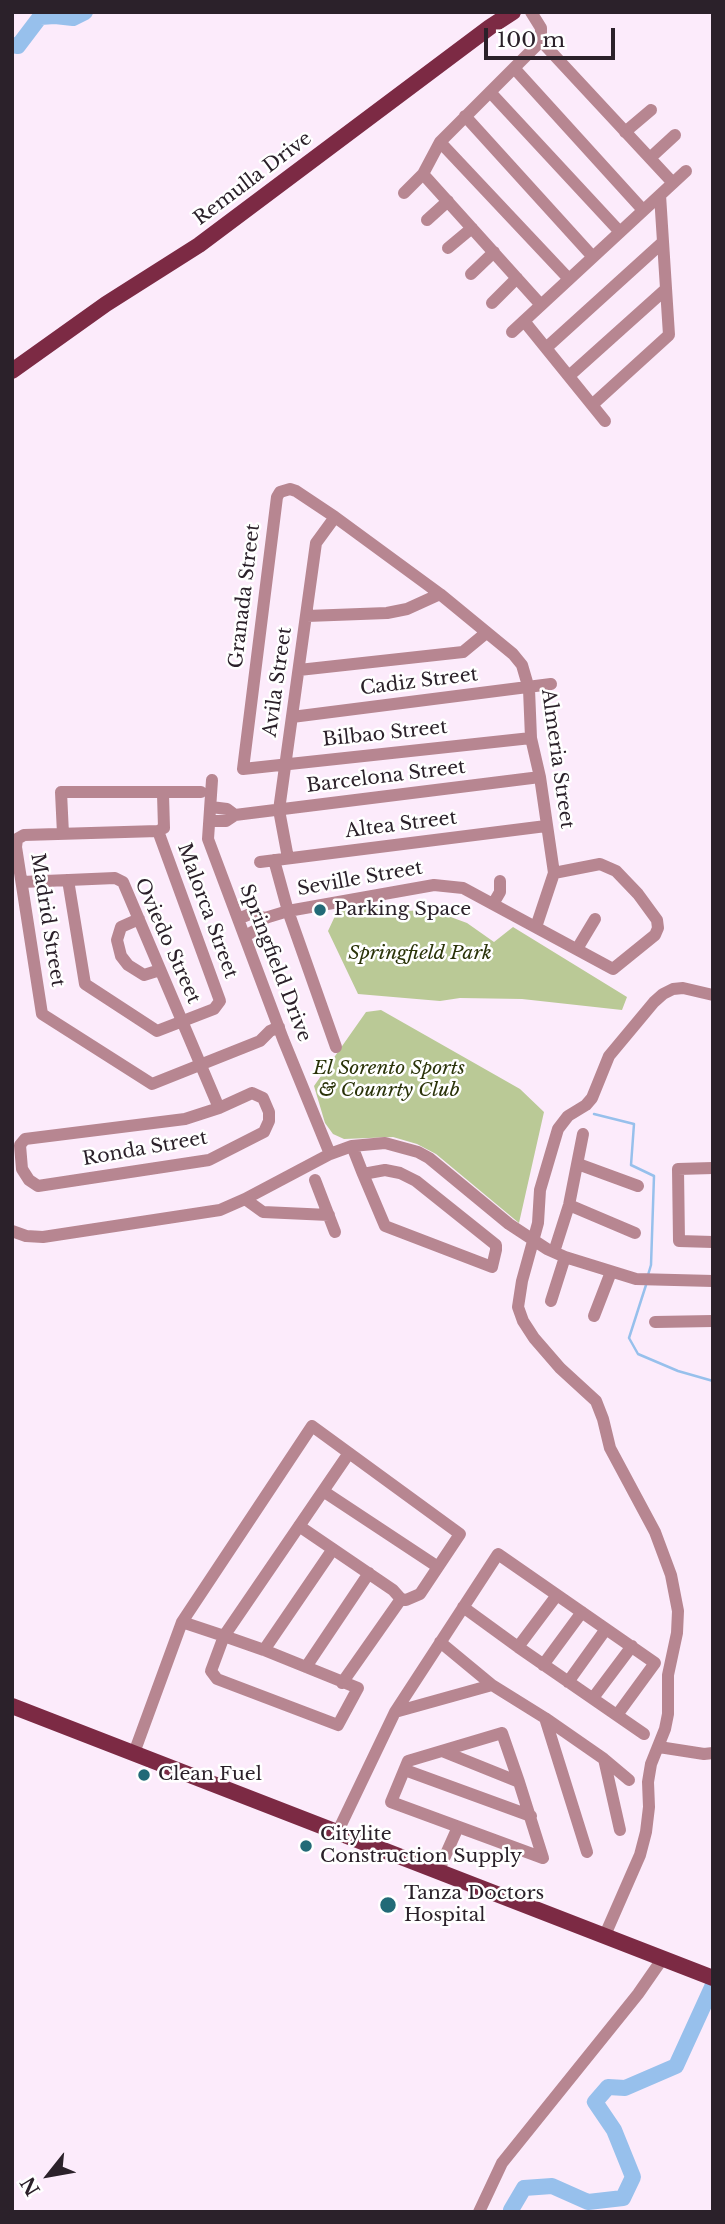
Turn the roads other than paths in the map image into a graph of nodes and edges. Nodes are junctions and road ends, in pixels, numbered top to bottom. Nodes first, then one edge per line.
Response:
1 (513, 12) edge
2 (531, 12) edge
3 (541, 41) junction
4 (514, 68) junction
5 (490, 92) junction
6 (651, 110) dead end
7 (466, 116) junction
8 (625, 132) junction
9 (675, 135) dead end
10 (440, 142) junction
11 (650, 158) junction
12 (686, 171) dead end
13 (423, 174) junction
14 (673, 183) junction
15 (404, 193) dead end
16 (660, 195) junction
17 (448, 201) junction
18 (643, 210) junction
19 (427, 220) dead end
20 (472, 228) junction
21 (620, 232) junction
22 (663, 242) junction
23 (448, 248) dead end
24 (494, 252) junction
25 (593, 257) junction
26 (471, 274) dead end
27 (517, 278) junction
28 (569, 279) junction
29 (666, 289) junction
30 (492, 303) dead end
31 (541, 305) junction
32 (524, 321) junction
33 (512, 332) dead end
34 (546, 348) junction
35 (12, 371) edge
36 (569, 376) junction
37 (592, 405) junction
38 (605, 421) dead end
39 (335, 517) junction
40 (440, 594) junction
41 (307, 616) junction
42 (486, 633) junction
43 (299, 670) junction
44 (551, 684) dead end
45 (529, 689) junction
46 (292, 717) junction
47 (531, 737) junction
48 (286, 765) junction
49 (243, 769) joint
50 (540, 777) junction
51 (212, 780) dead end
52 (201, 792) dead end
53 (163, 794) junction
54 (211, 807) junction
55 (279, 810) junction
56 (235, 815) junction
57 (209, 821) junction
58 (546, 826) junction
59 (158, 831) junction
60 (63, 834) junction
61 (288, 859) junction
62 (274, 860) junction
63 (260, 862) dead end
64 (554, 873) junction
65 (68, 880) junction
66 (500, 881) dead end
67 (22, 882) junction
68 (493, 904) junction
69 (288, 911) junction
70 (265, 918) junction
71 (139, 919) junction
72 (238, 919) junction
73 (595, 919) dead end
74 (537, 927) junction
75 (245, 936) junction
76 (577, 949) junction
77 (160, 970) junction
78 (713, 995) edge
79 (182, 1022) junction
80 (281, 1033) junction
81 (336, 1047) dead end
82 (200, 1066) junction
83 (219, 1108) junction
84 (583, 1133) dead end
85 (352, 1146) junction
86 (330, 1154) junction
87 (578, 1164) junction
88 (713, 1168) edge
89 (363, 1174) junction
90 (315, 1180) dead end
91 (638, 1186) dead end
92 (245, 1199) junction
93 (569, 1205) junction
94 (329, 1216) junction
95 (12, 1231) edge
96 (335, 1232) dead end
97 (635, 1233) dead end
98 (534, 1240) junction
99 (713, 1242) edge
100 (560, 1255) junction
101 (611, 1272) junction
102 (713, 1281) edge
103 (551, 1301) dead end
104 (594, 1317) dead end
105 (713, 1321) edge
106 (655, 1322) dead end
107 (349, 1453) junction
108 (323, 1491) junction
109 (299, 1526) junction
110 (333, 1549) junction
111 (438, 1567) junction
112 (369, 1573) junction
113 (557, 1595) junction
114 (401, 1599) junction
115 (463, 1607) junction
116 (582, 1612) junction
117 (182, 1622) junction
118 (606, 1629) junction
119 (224, 1636) junction
120 (440, 1642) junction
121 (632, 1646) junction
122 (518, 1647) junction
123 (264, 1650) junction
124 (543, 1665) junction
125 (306, 1667) junction
126 (568, 1682) junction
127 (342, 1683) junction
128 (492, 1685) junction
129 (593, 1699) junction
130 (12, 1706) edge
131 (395, 1712) junction
132 (617, 1715) junction
133 (545, 1718) junction
134 (644, 1734) dead end
135 (659, 1747) junction
136 (442, 1751) junction
137 (134, 1753) junction
138 (713, 1753) edge
139 (604, 1759) junction
140 (405, 1770) junction
141 (629, 1780) dead end
142 (519, 1782) junction
143 (531, 1816) junction
144 (458, 1827) junction
145 (338, 1830) junction
146 (620, 1830) dead end
147 (587, 1852) dead end
148 (438, 1872) junction
149 (605, 1935) junction
150 (667, 1960) junction
151 (713, 1966) edge
152 (692, 1968) junction
153 (713, 1978) edge
154 (713, 1984) edge
155 (479, 2212) edge

1 - 35 main road, Remulla Drive
2 - 3 street
3 - 4 street
3 - 8 street
4 - 5 street
4 - 18 street
5 - 7 street
5 - 21 street
6 - 8 street
7 - 10 street
7 - 25 street
8 - 11 street
9 - 11 street
10 - 13 street
10 - 28 street
11 - 14 street
12 - 14 street
13 - 15 street
13 - 17 street
14 - 16 street
16 - 18 street
16 - 22 street
17 - 19 street
17 - 20 street
18 - 21 street
20 - 23 street
20 - 24 street
21 - 25 street
22 - 29 street
22 - 34 street
24 - 26 street
24 - 27 street
25 - 28 street
27 - 30 street
27 - 31 street
28 - 31 street
29 - 36 street
29 - 37 street
31 - 32 street
32 - 33 street
32 - 34 street
34 - 36 street
36 - 37 street
37 - 38 street
39 - 40 street, Almeria Street
39 - 41 street, Avila Street
39 - 49 street, Granada Street
40 - 41 street
40 - 42 street, Almeria Street
41 - 43 street, Avila Street
42 - 43 street
42 - 45 street, Almeria Street
43 - 46 street, Avila Street
44 - 45 street, Cadiz Street
45 - 46 street, Cadiz Street
45 - 47 street, Almeria Street
46 - 48 street, Avila Street
47 - 48 street, Bilbao Street
47 - 50 street, Almeria Street
48 - 49 street, Bilbao Street
48 - 55 street, Avila Street
50 - 55 street, Barcelona Street
50 - 58 street, Almeria Street
51 - 54 street, Springfield Drive
52 - 53 street
53 - 59 street, Malorca Street
53 - 60 street
54 - 56 street, Barcelona Street
54 - 57 street, Springfield Drive
55 - 56 street, Barcelona Street
55 - 61 street, Avila Street
56 - 57 street, Barcelona Street
57 - 72 street, Springfield Drive
58 - 61 street, Altea Street
58 - 64 street, Almeria Street
59 - 60 street
59 - 79 street, Malorca Street
60 - 67 street, Madrid Street
61 - 62 street, Altea Street
62 - 63 street, Altea Street
62 - 69 street
64 - 74 street, Almeria Street
64 - 76 street
65 - 67 street, Oviedo Street
65 - 71 street, Oviedo Street
65 - 79 street
66 - 68 street
67 - 82 street, Madrid Street
68 - 69 street, Seville Street
68 - 74 street, Seville Street
69 - 70 street, Seville Street
69 - 81 street
70 - 72 street, Seville Street
70 - 75 street, Seville Street
71 - 77 street, Oviedo Street
71 - 77 street
72 - 75 street, Springfield Drive
73 - 76 street
74 - 76 street
75 - 80 street, Springfield Drive
77 - 79 street, Oviedo Street
78 - 98 street
79 - 82 street, Oviedo Street
80 - 82 street, Madrid Street
80 - 86 street, Springfield Drive
82 - 83 street, Oviedo Street
83 - 83 street, Ronda Street
84 - 87 street
85 - 86 street
85 - 89 street
85 - 98 street
86 - 92 street
87 - 91 street
87 - 93 street
88 - 99 street
89 - 89 street
90 - 94 street
92 - 94 street
92 - 95 street
93 - 97 street
93 - 100 street
94 - 96 street
98 - 100 street
98 - 135 street
100 - 101 street
100 - 103 street
101 - 102 street
101 - 104 street
105 - 106 street
107 - 108 street
107 - 111 street
107 - 117 street
108 - 109 street
108 - 111 street
109 - 110 street
109 - 119 street
110 - 112 street
110 - 123 street
111 - 114 street
112 - 114 street
112 - 125 street
113 - 115 street
113 - 116 street
113 - 122 street
114 - 127 street
115 - 120 street
115 - 122 street
116 - 118 street
116 - 124 street
117 - 119 street
117 - 137 street
118 - 121 street
118 - 126 street
119 - 123 street
119 - 127 street
120 - 128 street
120 - 131 street
121 - 129 street
121 - 132 street
122 - 124 street
123 - 125 street
124 - 126 street
125 - 127 street
126 - 129 street
128 - 131 street
128 - 133 street
129 - 132 street
130 - 137 main road
131 - 145 street
132 - 134 street
133 - 139 street
133 - 147 street
135 - 138 street
135 - 149 street
136 - 140 street
136 - 142 street
136 - 142 street
137 - 145 main road
139 - 141 street
139 - 146 street
140 - 143 street
140 - 144 street
142 - 143 street
143 - 144 street
144 - 148 street
145 - 148 main road
148 - 149 main road
149 - 150 main road
150 - 152 main road
150 - 155 street
151 - 152 main road
152 - 153 main road
152 - 154 main road

